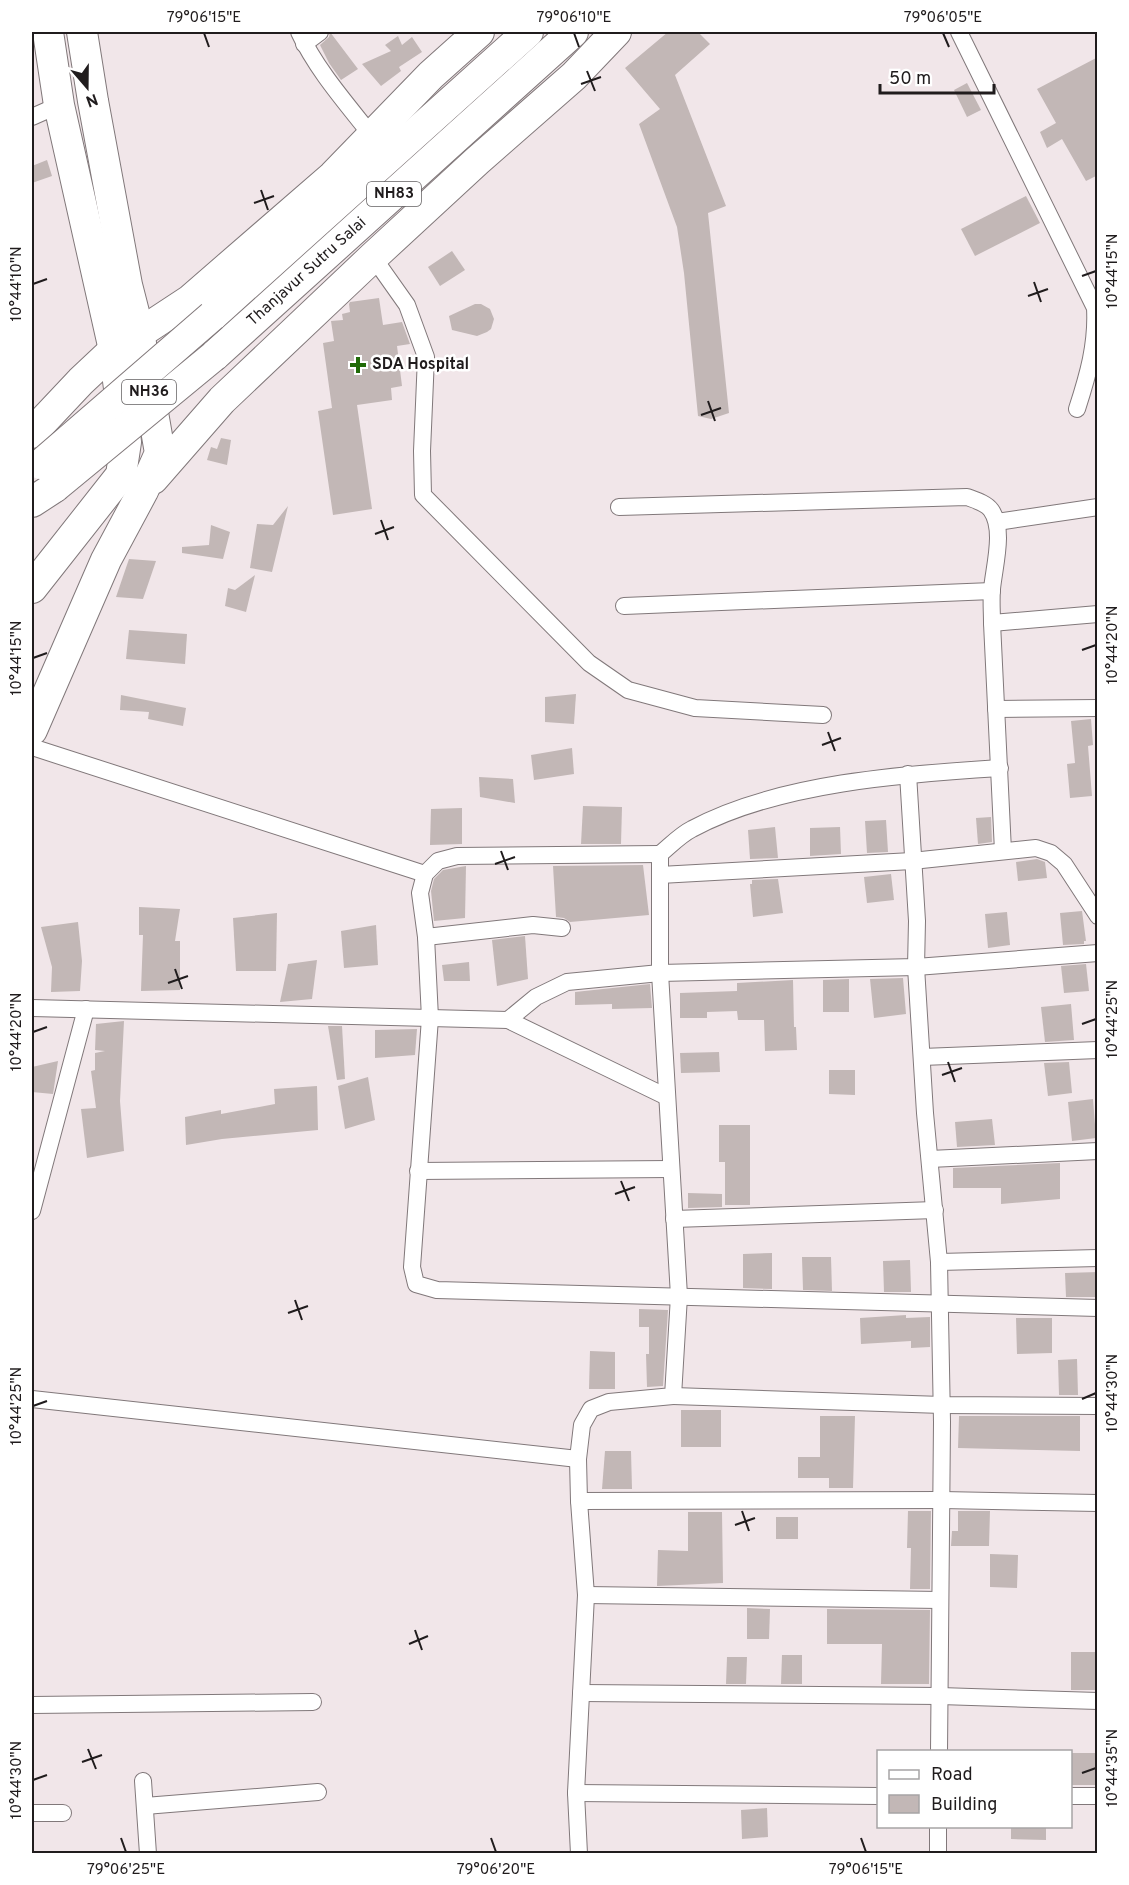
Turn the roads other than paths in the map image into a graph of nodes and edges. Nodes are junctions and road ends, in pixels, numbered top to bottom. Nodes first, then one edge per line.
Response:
1 (48, 32) edge
2 (82, 32) edge
3 (320, 32) edge
4 (479, 32) edge
5 (528, 32) edge
6 (573, 32) edge
7 (616, 32) edge
8 (959, 32) edge
9 (301, 38) edge
10 (59, 105) junction
11 (32, 117) edge
12 (372, 136) junction
13 (373, 257) junction
14 (127, 285) junction
15 (201, 308) junction
16 (107, 316) junction
17 (139, 333) junction
18 (114, 350) junction
19 (81, 381) junction
20 (1077, 409) dead end
21 (32, 433) edge
22 (40, 481) edge
23 (143, 491) junction
24 (619, 507) dead end
25 (1098, 507) edge
26 (997, 522) junction
27 (32, 588) edge
28 (992, 591) junction
29 (624, 606) dead end
30 (1098, 614) edge
31 (992, 623) junction
32 (1098, 708) edge
33 (996, 709) junction
34 (823, 715) dead end
35 (32, 730) edge
36 (32, 747) edge
37 (1000, 768) junction
38 (908, 774) junction
39 (1003, 851) junction
40 (660, 854) junction
41 (912, 861) junction
42 (424, 874) junction
43 (660, 875) junction
44 (1098, 916) edge
45 (562, 928) dead end
46 (426, 937) junction
47 (1098, 953) edge
48 (916, 967) junction
49 (660, 973) junction
50 (32, 1008) edge
51 (86, 1009) junction
52 (430, 1018) junction
53 (508, 1020) junction
54 (1098, 1050) edge
55 (922, 1057) junction
56 (667, 1097) junction
57 (1098, 1151) edge
58 (930, 1159) junction
59 (671, 1169) junction
60 (418, 1171) junction
61 (32, 1210) edge
62 (935, 1210) junction
63 (675, 1219) junction
64 (1098, 1258) edge
65 (939, 1262) junction
66 (679, 1296) junction
67 (939, 1306) junction
68 (1098, 1308) edge
69 (673, 1396) junction
70 (32, 1399) edge
71 (942, 1405) junction
72 (1098, 1406) edge
73 (578, 1459) junction
74 (942, 1500) junction
75 (579, 1501) junction
76 (1098, 1503) edge
77 (586, 1596) junction
78 (940, 1600) junction
79 (581, 1694) junction
80 (940, 1696) junction
81 (1098, 1701) edge
82 (313, 1702) dead end
83 (32, 1706) edge
84 (939, 1750) edge
85 (143, 1781) dead end
86 (318, 1792) dead end
87 (576, 1793) junction
88 (877, 1796) edge
89 (1072, 1796) edge
90 (1098, 1796) edge
91 (145, 1806) junction
92 (32, 1813) edge
93 (63, 1814) dead end
94 (938, 1828) edge
95 (148, 1854) edge
96 (579, 1854) edge
97 (938, 1854) edge

1 - 10 highway, NH36
2 - 14 highway, NH36
3 - 9 street
4 - 12 highway
5 - 15 highway, Thanjavur Sutru Salai / NH83
6 - 22 highway, Thanjavur Sutru Salai / NH83, bridge
7 - 13 highway
8 - 20 street
9 - 12 street
10 - 11 street
10 - 16 highway, NH36
12 - 15 highway
13 - 23 highway
13 - 34 street
14 - 15 highway
14 - 17 highway, NH36
15 - 17 highway
15 - 22 highway, Thanjavur Sutru Salai / NH83, bridge
16 - 18 highway, NH36
16 - 19 highway
17 - 18 highway
17 - 23 highway, NH36
18 - 19 highway
18 - 27 highway, NH36
19 - 21 highway
23 - 35 highway, NH36
24 - 26 street
25 - 26 street
26 - 28 street
28 - 29 street
28 - 31 street
30 - 31 street
31 - 33 street
32 - 33 street
33 - 37 street
36 - 42 street
37 - 38 street
37 - 39 street
38 - 40 street
38 - 41 street
39 - 41 street
39 - 44 street
40 - 42 street
40 - 43 street
41 - 43 street
41 - 48 street
42 - 46 street
43 - 49 street
45 - 46 street
46 - 52 street
47 - 48 street
48 - 49 street
48 - 55 street
49 - 53 street
49 - 56 street
50 - 51 street
51 - 52 street
51 - 61 street
52 - 53 street
52 - 60 street
53 - 56 street
54 - 55 street
55 - 58 street
56 - 59 street
57 - 58 street
58 - 62 street
59 - 60 street
59 - 63 street
60 - 66 street
62 - 63 street
62 - 65 street
63 - 66 street
64 - 65 street
65 - 67 street
66 - 67 street
66 - 69 street
67 - 68 street
67 - 71 street
69 - 71 street
69 - 73 street
70 - 73 street
71 - 72 street
71 - 74 street
73 - 75 street
74 - 75 street
74 - 76 street
74 - 78 street
75 - 77 street
77 - 78 street
77 - 79 street
78 - 80 street
79 - 80 street
79 - 87 street
80 - 81 street
80 - 84 street
82 - 83 street
85 - 91 street
86 - 91 street
87 - 88 street
87 - 96 street
89 - 90 street
91 - 95 street
92 - 93 street
94 - 97 street

